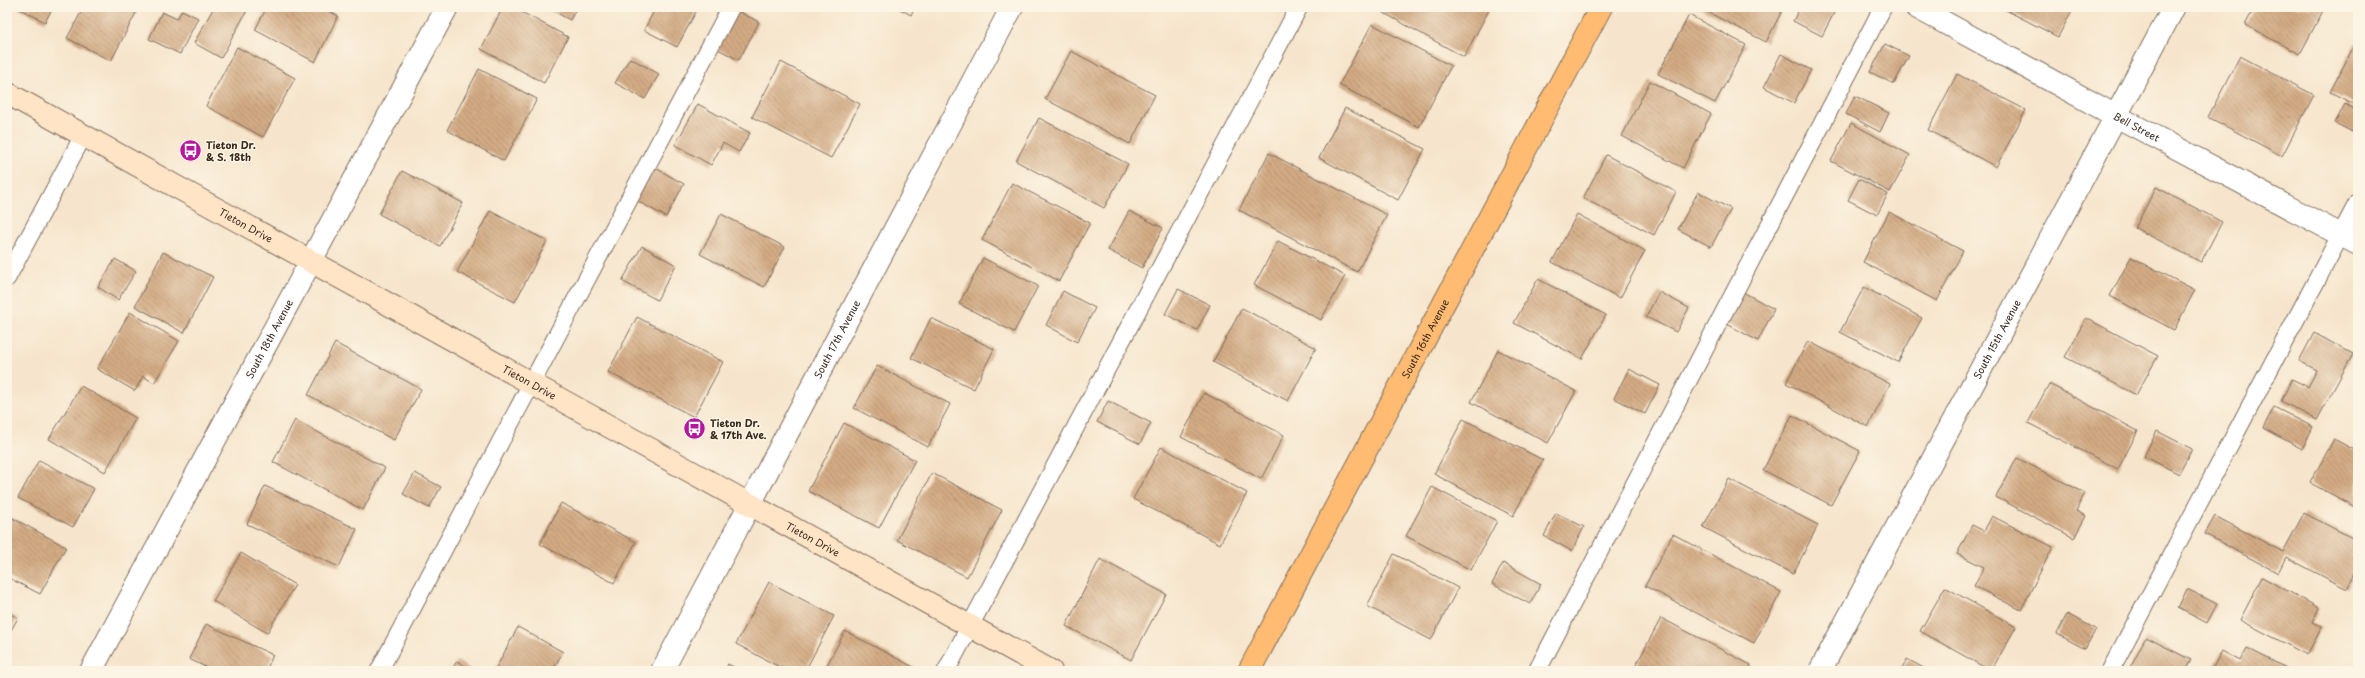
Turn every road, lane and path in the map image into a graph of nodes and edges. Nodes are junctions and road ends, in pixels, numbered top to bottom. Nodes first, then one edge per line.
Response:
1 (447, 7) edge
2 (731, 7) edge
3 (1012, 7) edge
4 (1299, 7) edge
5 (1601, 7) edge
6 (1883, 7) edge
7 (1916, 7) edge
8 (2174, 7) edge
9 (7, 93) edge
10 (2116, 116) junction
11 (84, 136) junction
12 (2358, 202) edge
13 (2349, 239) edge
14 (311, 263) junction
15 (7, 278) edge
16 (531, 384) junction
17 (748, 505) junction
18 (969, 627) junction
19 (91, 671) edge
20 (379, 671) edge
21 (662, 671) edge
22 (946, 671) edge
23 (1051, 671) edge
24 (1249, 671) edge
25 (1537, 671) edge
26 (1820, 671) edge
27 (2110, 671) edge

1 - 14 street, South 18th Avenue
2 - 16 lane
3 - 17 street, South 17th Avenue
4 - 18 lane
5 - 24 main road, South 16th Avenue
6 - 25 lane
7 - 10 street, Bell Street
8 - 10 street, South 15th Avenue
9 - 11 main road, Tieton Drive
10 - 13 street, Bell Street
10 - 26 street, South 15th Avenue
11 - 14 main road, Tieton Drive
11 - 15 lane
12 - 13 lane
13 - 27 lane
14 - 16 main road, Tieton Drive
14 - 19 street, South 18th Avenue
16 - 17 main road, Tieton Drive
16 - 20 lane
17 - 18 main road, Tieton Drive
17 - 21 street, South 17th Avenue
18 - 22 lane
18 - 23 main road, Tieton Drive

